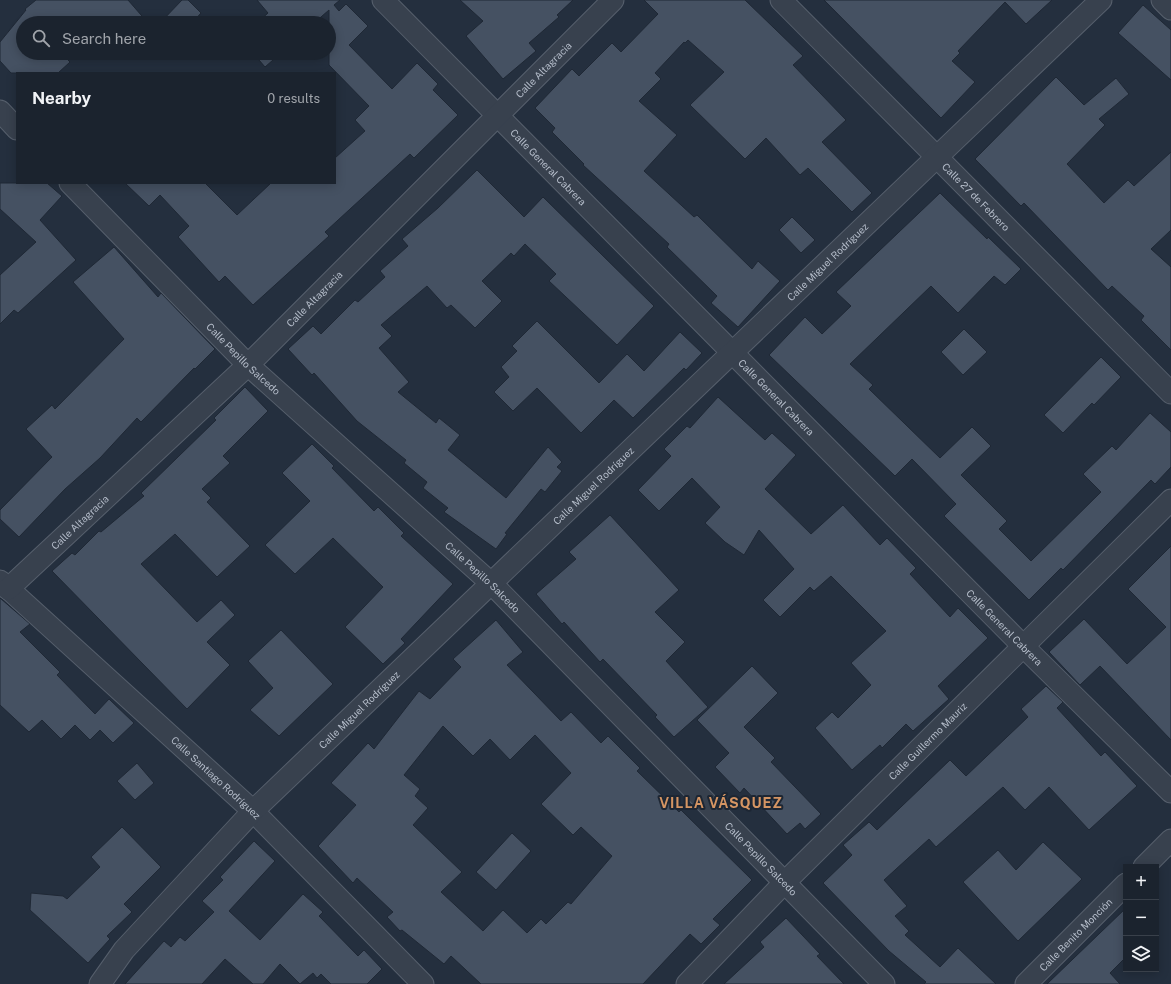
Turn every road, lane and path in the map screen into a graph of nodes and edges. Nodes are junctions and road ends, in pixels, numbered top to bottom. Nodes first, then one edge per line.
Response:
1 (383, 0) edge
2 (613, 0) edge
3 (782, 0) edge
4 (1101, 0) edge
5 (1162, 0) edge
6 (1171, 9) edge
7 (0, 111) edge
8 (498, 115) junction
9 (16, 128) edge
10 (936, 158) junction
11 (71, 184) edge
12 (734, 352) junction
13 (248, 365) junction
14 (1171, 393) edge
15 (1171, 500) edge
16 (492, 584) junction
17 (4, 585) edge
18 (1024, 647) junction
19 (1171, 792) edge
20 (253, 811) junction
21 (1171, 840) edge
22 (1147, 864) edge
23 (785, 882) junction
24 (1123, 887) edge
25 (100, 984) edge
26 (423, 984) edge
27 (687, 984) edge
28 (884, 984) edge
29 (1026, 984) edge

1 - 8 street, Calle General Cabrera
2 - 8 street, Calle Altagracia
3 - 10 street, Calle 27 de Febrero
4 - 10 street, Calle Miguel Rodríguez
5 - 6 street
7 - 9 street
8 - 12 street, Calle General Cabrera
8 - 13 street, Calle Altagracia
10 - 12 street, Calle Miguel Rodríguez
10 - 14 street, Calle 27 de Febrero
11 - 13 street, Calle Pepillo Salcedo
12 - 16 street, Calle Miguel Rodríguez
12 - 18 street, Calle General Cabrera
13 - 16 street, Calle Pepillo Salcedo
13 - 17 street, Calle Altagracia
15 - 18 street, Calle Guillermo Mauriz
16 - 20 street, Calle Miguel Rodríguez
16 - 23 street, Calle Pepillo Salcedo
17 - 20 street, Calle Santiago Rodríguez
18 - 19 street, Calle General Cabrera
18 - 23 street, Calle Guillermo Mauriz
20 - 25 street, Calle Miguel Rodríguez
20 - 26 street, Calle Santiago Rodríguez
21 - 22 street
23 - 27 street, Calle Guillermo Mauriz
23 - 28 street, Calle Pepillo Salcedo
24 - 29 street, Calle Benito Monción

